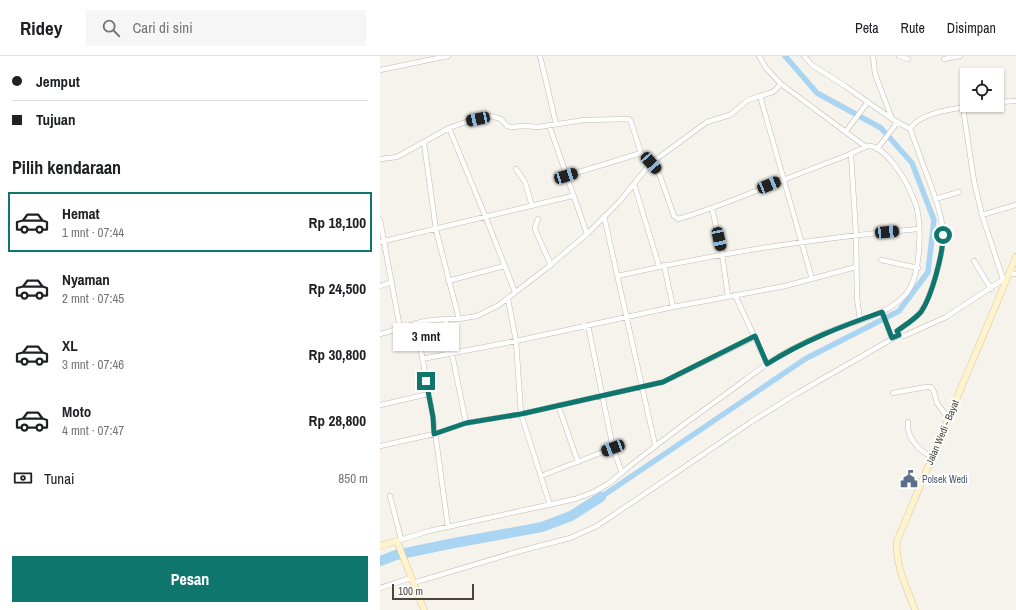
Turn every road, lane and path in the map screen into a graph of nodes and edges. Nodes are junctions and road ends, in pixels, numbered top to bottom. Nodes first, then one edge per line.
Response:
1 (448, 56) edge
2 (540, 56) edge
3 (759, 56) edge
4 (804, 56) edge
5 (873, 56) edge
6 (898, 56) edge
7 (960, 56) edge
8 (908, 59) dead end
9 (944, 59) dead end
10 (380, 70) edge
11 (781, 84) junction
12 (760, 96) junction
13 (1016, 101) edge
14 (1004, 102) edge
15 (867, 103) junction
16 (960, 108) edge
17 (964, 112) edge
18 (892, 119) junction
19 (556, 124) junction
20 (897, 124) junction
21 (549, 125) junction
22 (449, 128) junction
23 (910, 129) junction
24 (846, 130) junction
25 (424, 143) junction
26 (866, 147) junction
27 (879, 147) junction
28 (641, 153) junction
29 (851, 154) junction
30 (380, 160) edge
31 (651, 163) junction
32 (516, 169) dead end
33 (566, 176) junction
34 (783, 180) junction
35 (634, 184) junction
36 (959, 192) dead end
37 (572, 196) junction
38 (935, 199) junction
39 (1016, 205) edge
40 (532, 206) junction
41 (712, 208) junction
42 (982, 215) junction
43 (604, 216) junction
44 (486, 218) junction
45 (538, 219) dead end
46 (380, 220) edge
47 (918, 229) junction
48 (436, 230) junction
49 (586, 234) junction
50 (856, 235) junction
51 (382, 242) edge
52 (802, 243) junction
53 (722, 254) junction
54 (1016, 258) edge
55 (881, 260) dead end
56 (974, 261) dead end
57 (551, 265) junction
58 (504, 266) junction
59 (659, 266) junction
60 (664, 266) junction
61 (856, 267) junction
62 (918, 268) junction
63 (1016, 274) edge
64 (618, 276) junction
65 (1006, 276) junction
66 (812, 280) junction
67 (448, 281) junction
68 (392, 282) junction
69 (380, 286) edge
70 (991, 289) junction
71 (515, 292) junction
72 (735, 295) junction
73 (728, 296) junction
74 (508, 299) junction
75 (673, 307) junction
76 (882, 313) junction
77 (628, 317) junction
78 (445, 318) junction
79 (459, 319) junction
80 (860, 320) junction
81 (416, 323) junction
82 (588, 325) junction
83 (400, 328) junction
84 (380, 334) edge
85 (899, 335) junction
86 (755, 336) junction
87 (892, 338) junction
88 (516, 341) junction
89 (452, 354) junction
90 (422, 359) junction
91 (767, 364) junction
92 (642, 388) junction
93 (894, 393) dead end
94 (428, 394) junction
95 (603, 396) junction
96 (380, 405) edge
97 (558, 405) junction
98 (521, 414) junction
99 (948, 418) junction
100 (908, 422) dead end
101 (466, 423) junction
102 (434, 434) junction
103 (380, 446) edge
104 (656, 446) junction
105 (613, 448) junction
106 (932, 457) junction
107 (578, 462) junction
108 (622, 473) junction
109 (541, 476) junction
110 (390, 496) dead end
111 (550, 505) junction
112 (448, 527) junction
113 (398, 541) junction
114 (380, 546) edge
115 (412, 581) junction
116 (380, 588) edge
117 (424, 610) edge
118 (915, 610) edge

1 - 10 street
2 - 19 street
3 - 11 street
4 - 15 street
5 - 18 street
6 - 8 street
7 - 9 street
11 - 12 street
11 - 24 street
12 - 31 street
12 - 34 street
13 - 14 street
15 - 18 street
15 - 24 street
16 - 23 street
17 - 42 street
18 - 20 street
19 - 21 street
19 - 28 street
20 - 23 street
20 - 27 street
21 - 22 street
21 - 33 street
22 - 25 street
22 - 44 street
23 - 38 street
24 - 26 street
25 - 30 street
25 - 48 street
26 - 27 street
26 - 29 street
27 - 47 street
28 - 31 street
28 - 33 street
29 - 34 street
29 - 50 street
31 - 35 street
31 - 41 street
32 - 40 street
33 - 37 street
34 - 41 street
34 - 52 street
35 - 43 street
35 - 59 street
36 - 38 street
37 - 40 street
37 - 49 street
38 - 85 street
39 - 42 street
40 - 44 street
41 - 53 street
42 - 65 street
43 - 49 street
43 - 64 street
44 - 48 street
44 - 58 street
45 - 57 street
46 - 51 street
47 - 50 street
47 - 62 street
48 - 51 street
48 - 67 street
49 - 57 street
50 - 52 street
50 - 61 street
51 - 68 street
52 - 53 street
52 - 66 street
53 - 60 street
53 - 73 street
54 - 65 main road, Jalan Wedi - Bayat
55 - 62 street
56 - 70 street
57 - 71 street
58 - 67 street
58 - 71 street
59 - 60 street
59 - 64 street
60 - 75 street
61 - 66 street
61 - 80 street
62 - 76 street
63 - 65 street
64 - 77 street
65 - 70 street
65 - 99 main road, Jalan Wedi - Bayat
66 - 72 street
67 - 79 street
68 - 69 street
68 - 83 street
70 - 85 street
71 - 74 street
72 - 73 street
72 - 86 street
73 - 75 street
74 - 79 street
74 - 88 street
75 - 77 street
76 - 80 street
76 - 87 street
77 - 82 street
77 - 92 street
78 - 79 street
78 - 81 street
78 - 89 street
80 - 91 street
81 - 83 street
81 - 90 street
82 - 88 street
82 - 95 street
83 - 84 street
85 - 87 street
86 - 91 street
86 - 92 street
87 - 115 street
88 - 89 street
88 - 98 street
89 - 90 street
89 - 101 street
90 - 94 street
91 - 104 street
92 - 95 street
92 - 104 street
93 - 99 street
94 - 96 street
94 - 102 street
95 - 97 street
95 - 105 street
97 - 98 street
97 - 107 street
98 - 101 street
98 - 109 street
99 - 106 main road, Jalan Wedi - Bayat
100 - 106 street
101 - 102 street
102 - 103 street
102 - 112 street
104 - 108 street
105 - 107 street
105 - 108 street
106 - 118 main road, Jalan Wedi - Bayat
107 - 109 street
108 - 111 street
109 - 111 street
110 - 113 street
111 - 112 street
112 - 113 street
113 - 114 main road
113 - 115 main road
115 - 116 street
115 - 117 main road

